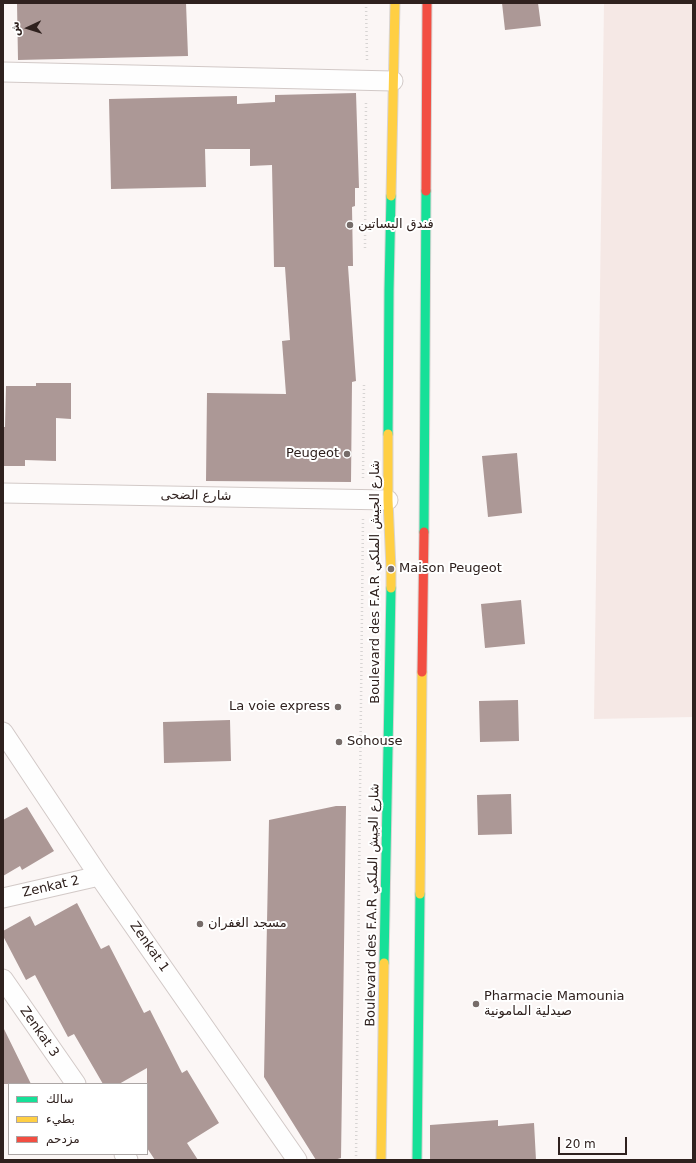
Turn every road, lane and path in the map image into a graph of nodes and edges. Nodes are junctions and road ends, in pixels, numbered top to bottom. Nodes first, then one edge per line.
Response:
1 (366, 3) edge
2 (395, 3) edge
3 (427, 3) edge
4 (3, 72) edge
5 (367, 80) junction
6 (393, 81) junction
7 (3, 493) edge
8 (363, 499) junction
9 (388, 500) junction
10 (3, 732) edge
11 (99, 876) junction
12 (3, 898) edge
13 (3, 979) edge
14 (75, 1083) edge
15 (297, 1160) edge
16 (356, 1160) edge
17 (381, 1160) edge
18 (417, 1160) edge

1 - 5 path
2 - 6 main road, Boulevard des F.A.R شارع الجيش الملكي
3 - 18 main road
4 - 5 street
5 - 6 street
6 - 9 main road, Boulevard des F.A.R شارع الجيش الملكي
7 - 8 street, شارع الضحى
8 - 9 street, شارع الضحى
8 - 16 path
9 - 17 main road, Boulevard des F.A.R شارع الجيش الملكي
10 - 11 street, Zenkat 1
11 - 12 street, Zenkat 2
11 - 15 street, Zenkat 1
13 - 14 street, Zenkat 3

